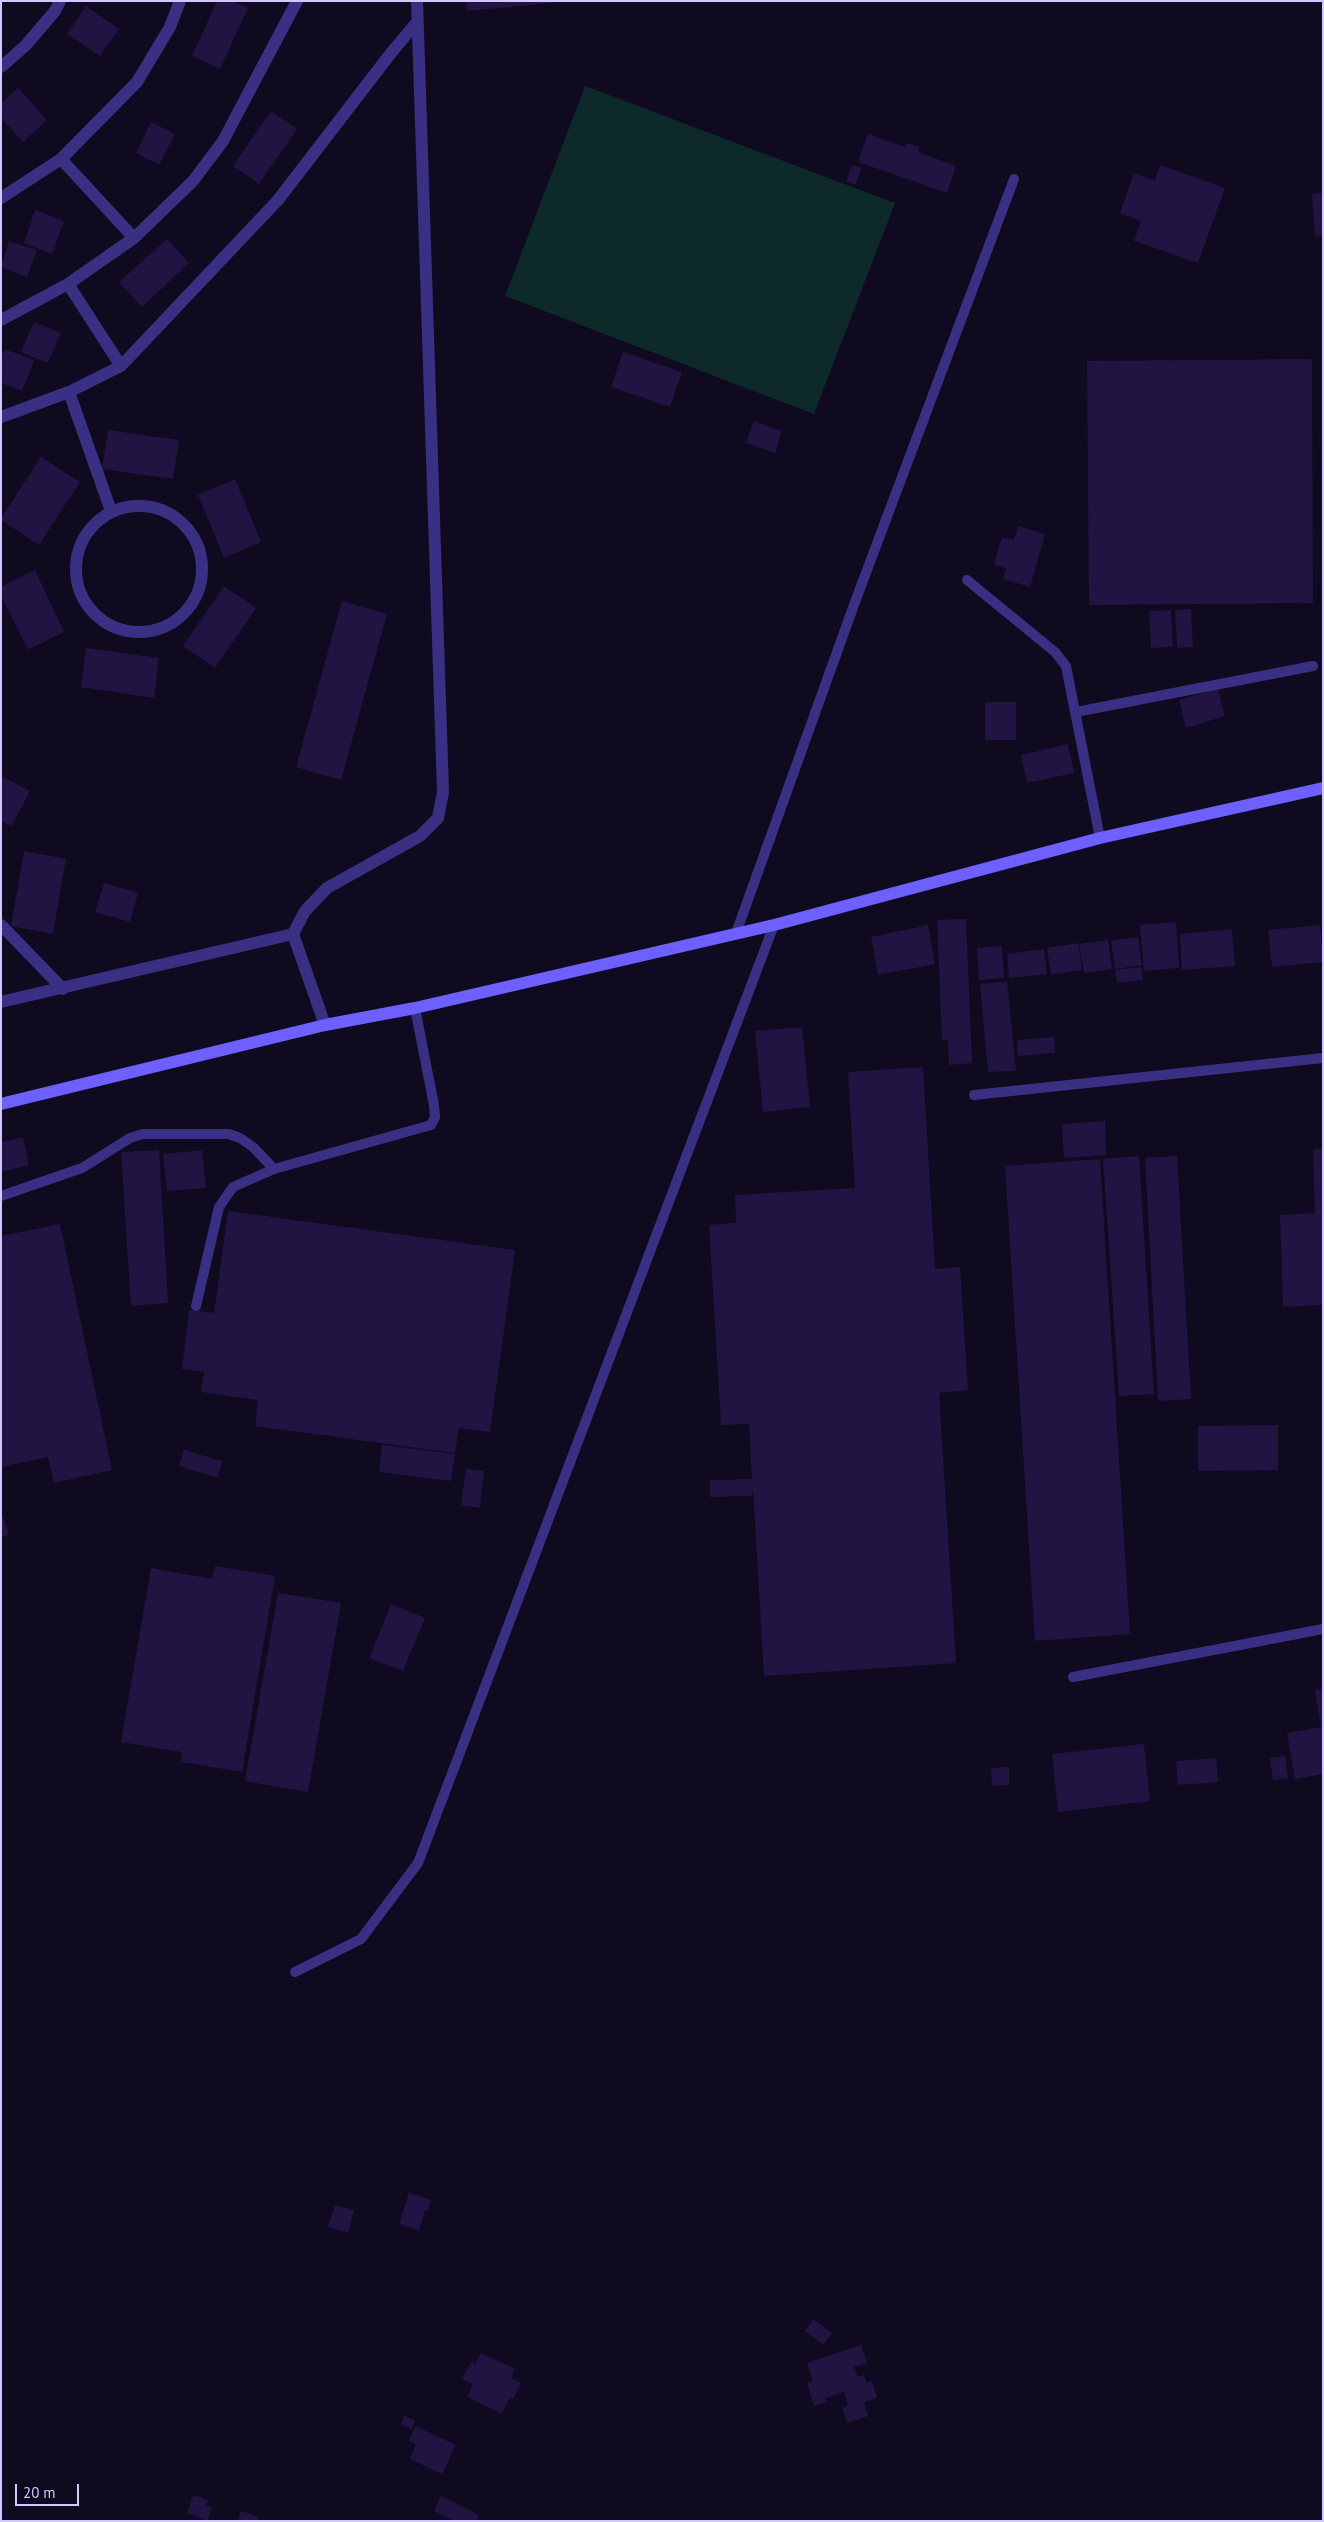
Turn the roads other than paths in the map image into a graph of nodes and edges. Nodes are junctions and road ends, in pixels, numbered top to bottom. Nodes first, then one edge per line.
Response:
1 (60, 1) edge
2 (180, 1) edge
3 (297, 1) edge
4 (417, 1) edge
5 (417, 22) junction
6 (1, 67) edge
7 (61, 159) junction
8 (1014, 179) dead end
9 (1, 198) edge
10 (134, 238) junction
11 (68, 284) junction
12 (1, 320) edge
13 (121, 366) junction
14 (69, 392) junction
15 (1, 417) edge
16 (111, 511) junction
17 (967, 580) dead end
18 (1313, 666) dead end
19 (1076, 712) junction
20 (1323, 788) edge
21 (1100, 838) junction
22 (1, 925) edge
23 (774, 925) junction
24 (736, 933) junction
25 (293, 934) junction
26 (63, 989) junction
27 (1, 1002) edge
28 (416, 1008) junction
29 (324, 1025) junction
30 (1323, 1058) edge
31 (974, 1095) dead end
32 (1, 1104) edge
33 (274, 1169) junction
34 (1, 1196) edge
35 (196, 1306) dead end
36 (1323, 1629) edge
37 (1073, 1677) dead end
38 (296, 1972) dead end

1 - 6 street
2 - 7 street
3 - 10 street
4 - 5 street
5 - 13 street
5 - 25 street
7 - 9 street
7 - 10 street
8 - 24 lane
10 - 11 street
11 - 12 street
11 - 13 street
13 - 14 street
14 - 15 street
14 - 16 street
16 - 16 street
17 - 19 lane
18 - 19 lane
19 - 21 lane
20 - 21 main road
21 - 23 main road
22 - 26 street
23 - 24 main road
23 - 38 lane
24 - 28 main road
25 - 26 street
25 - 29 street
26 - 27 street
28 - 29 main road
28 - 33 lane
29 - 32 main road
30 - 31 lane
33 - 34 lane
33 - 35 lane
36 - 37 lane

